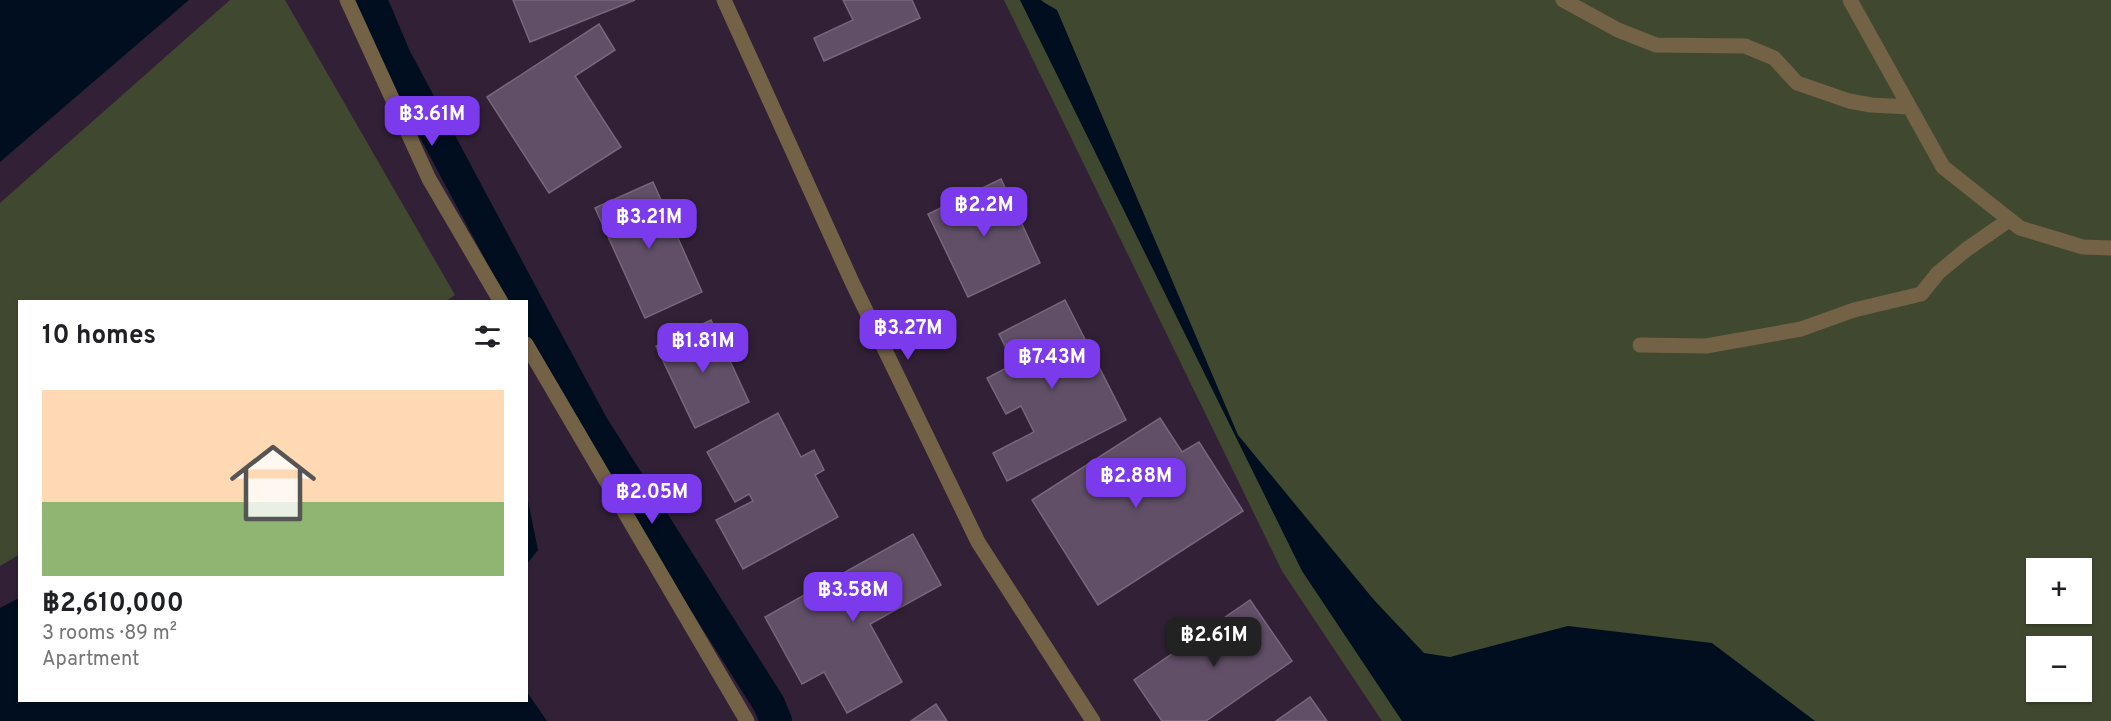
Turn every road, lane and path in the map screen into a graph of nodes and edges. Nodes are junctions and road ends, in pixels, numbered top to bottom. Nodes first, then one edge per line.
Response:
1 (347, 0) edge
2 (724, 0) edge
3 (1563, 0) edge
4 (1850, 0) edge
5 (1909, 107) junction
6 (2009, 220) junction
7 (2111, 248) edge
8 (500, 300) edge
9 (1640, 345) dead end
10 (528, 347) edge
11 (747, 721) edge
12 (1093, 721) edge

1 - 8 street
2 - 12 street
3 - 5 street
4 - 5 street
5 - 6 street
6 - 7 street
6 - 9 street
10 - 11 street

